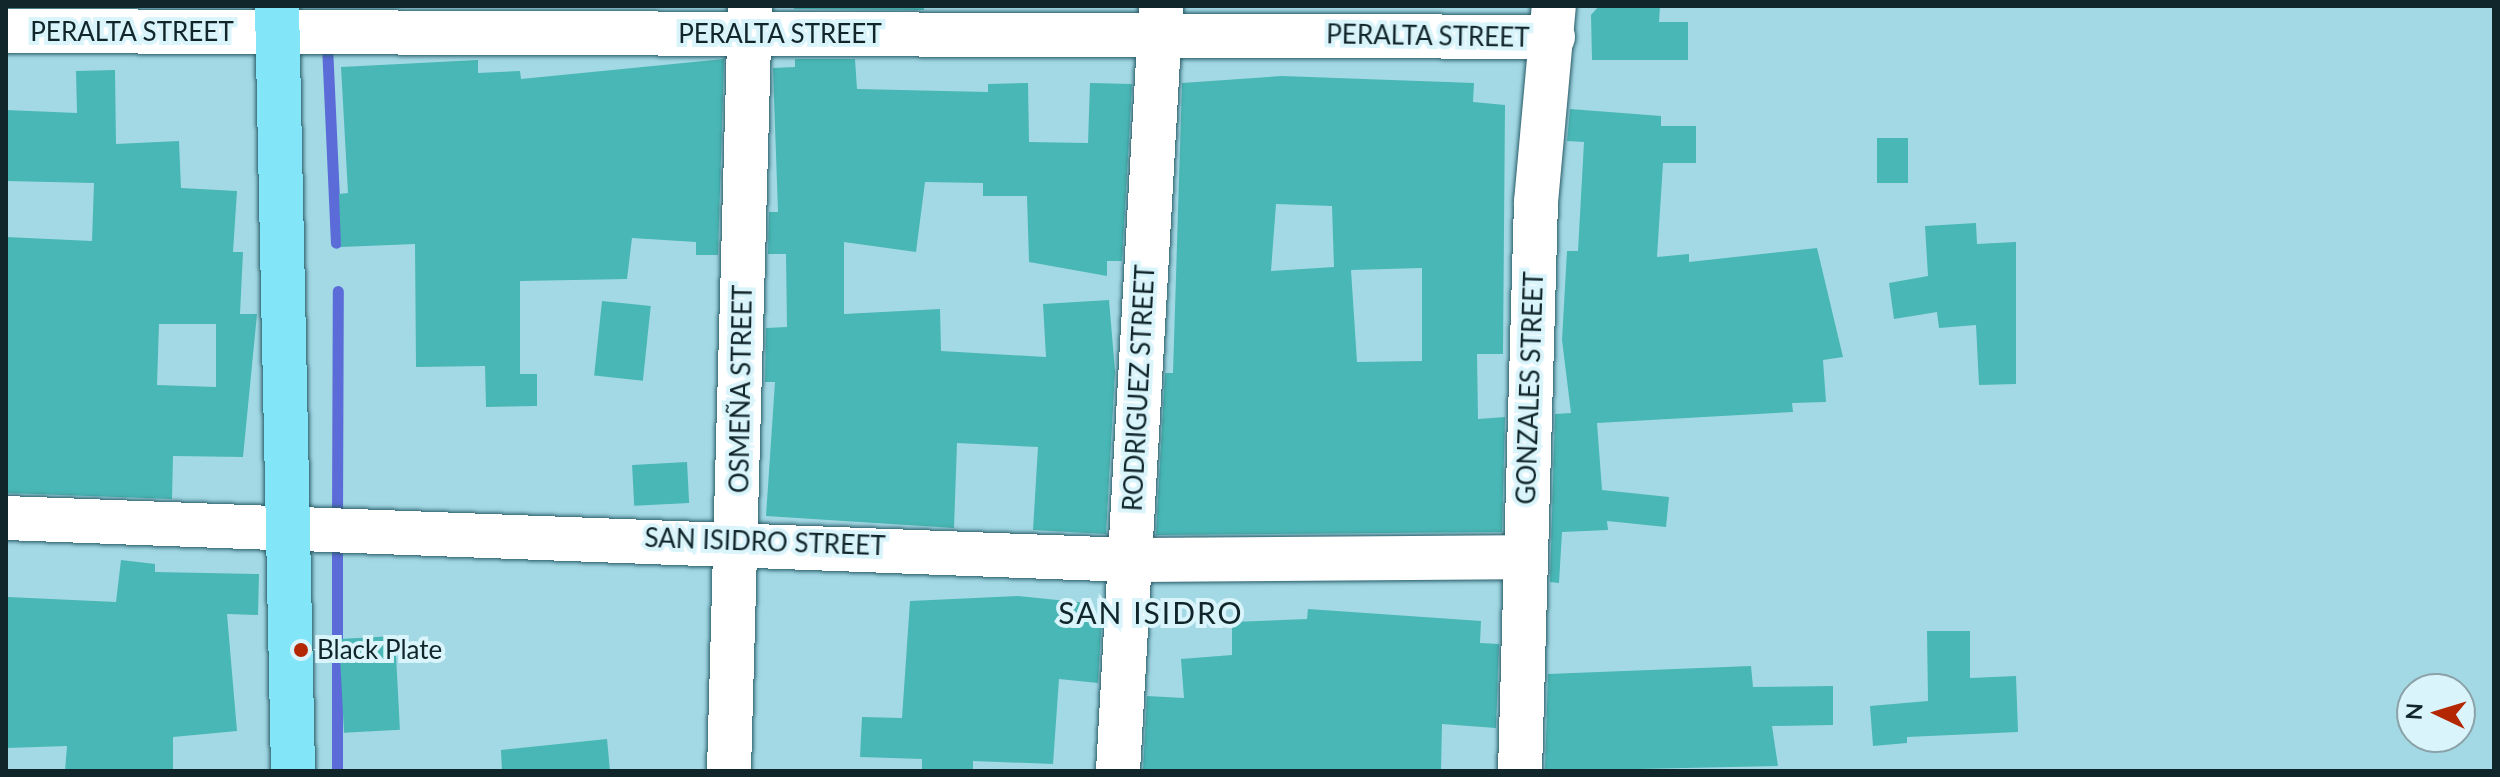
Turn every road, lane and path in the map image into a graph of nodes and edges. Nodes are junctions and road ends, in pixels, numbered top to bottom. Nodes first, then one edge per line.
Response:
1 (277, 19) edge
2 (750, 20) edge
3 (1160, 20) edge
4 (1554, 22) edge
5 (6, 31) edge
6 (6, 518) edge
7 (291, 526) junction
8 (738, 540) junction
9 (1525, 557) junction
10 (1129, 560) junction
11 (293, 771) edge
12 (729, 771) edge
13 (1118, 771) edge
14 (1520, 771) edge

1 - 2 street, PERALTA STREET
1 - 5 street, PERALTA STREET
1 - 7 main road
2 - 3 street, PERALTA STREET
2 - 8 street, OSMEÑA STREET
3 - 4 street, PERALTA STREET
3 - 10 street, RODRIGUEZ STREET
4 - 9 street, GONZALES STREET
6 - 7 street, SAN ISIDRO STREET
7 - 8 street, SAN ISIDRO STREET
7 - 11 main road
8 - 10 street, SAN ISIDRO STREET
8 - 12 street, OSMEÑA STREET
9 - 10 street, SAN ISIDRO STREET
9 - 14 street, GONZALES STREET
10 - 13 street, RODRIGUEZ STREET

